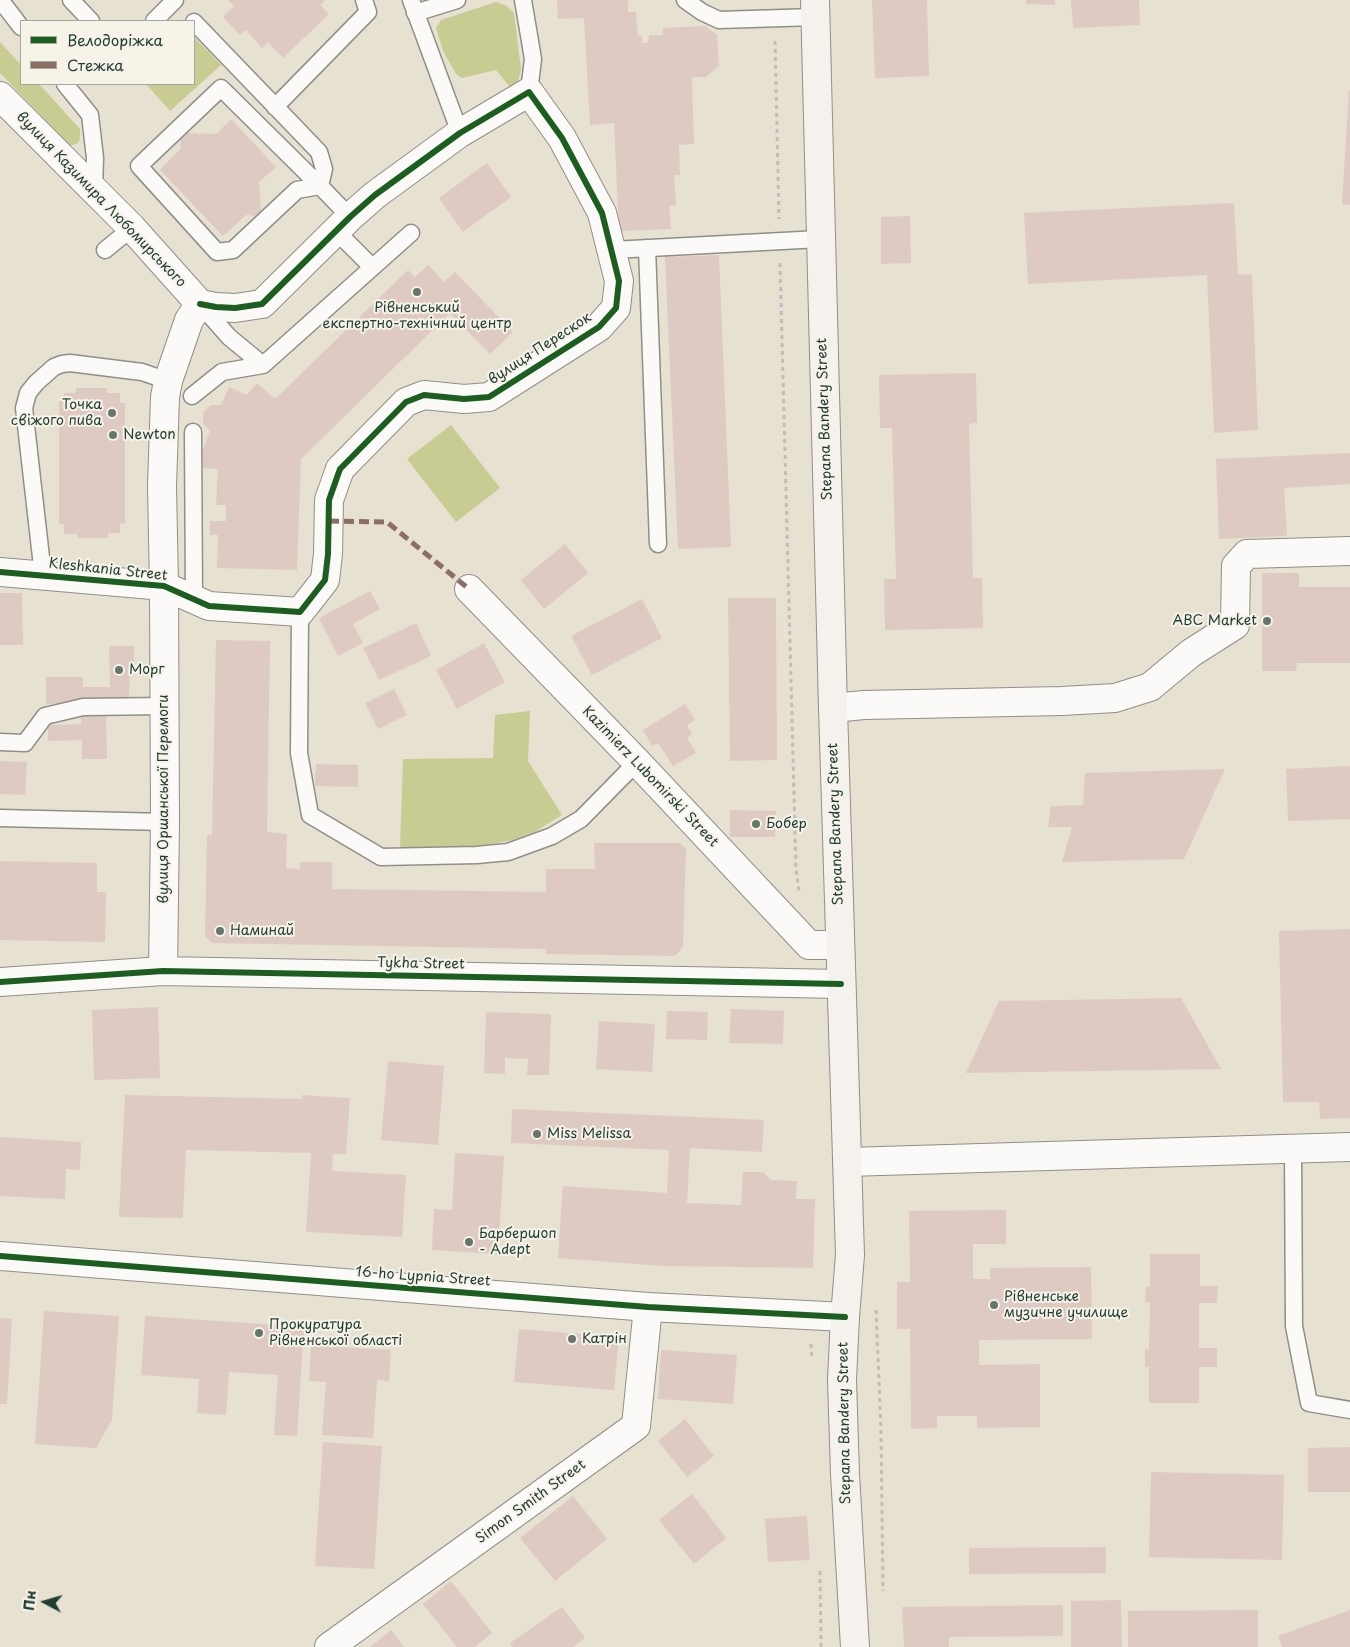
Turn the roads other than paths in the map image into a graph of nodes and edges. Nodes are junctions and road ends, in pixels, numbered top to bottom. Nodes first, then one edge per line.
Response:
1 (71, 0) edge
2 (364, 0) edge
3 (457, 0) edge
4 (523, 0) edge
5 (685, 0) edge
6 (175, 1) edge
7 (0, 4) edge
8 (413, 7) edge
9 (815, 8) edge
10 (90, 20) edge
11 (155, 20) edge
12 (191, 20) edge
13 (195, 24) edge
14 (20, 26) edge
15 (66, 85) edge
16 (529, 92) junction
17 (0, 96) edge
18 (275, 106) junction
19 (460, 133) junction
20 (320, 186) junction
21 (94, 190) junction
22 (343, 224) junction
23 (132, 228) junction
24 (411, 234) dead end
25 (820, 239) junction
26 (647, 248) junction
27 (105, 250) dead end
28 (612, 250) junction
29 (372, 267) junction
30 (200, 304) junction
31 (263, 364) junction
32 (168, 381) junction
33 (192, 396) dead end
34 (193, 432) dead end
35 (658, 544) dead end
36 (1350, 551) edge
37 (0, 572) edge
38 (43, 575) junction
39 (164, 586) junction
40 (469, 589) dead end
41 (194, 599) junction
42 (300, 612) junction
43 (165, 706) junction
44 (833, 708) junction
45 (0, 742) edge
46 (637, 762) junction
47 (0, 818) edge
48 (165, 822) junction
49 (840, 945) junction
50 (163, 971) junction
51 (0, 982) edge
52 (841, 984) junction
53 (1350, 1147) edge
54 (1293, 1149) junction
55 (847, 1162) junction
56 (0, 1256) edge
57 (648, 1307) junction
58 (844, 1317) junction
59 (1350, 1410) edge
60 (329, 1647) edge
61 (855, 1647) edge

1 - 10 lane
2 - 18 lane
3 - 8 lane
4 - 16 lane
5 - 9 lane
6 - 11 lane
6 - 12 lane
7 - 14 lane
8 - 19 lane
9 - 25 main road, Stepana Bandery Street
13 - 18 lane
15 - 21 lane
16 - 19 street
16 - 28 street, вулиця Перескок
17 - 21 street, вулиця Казимира Любомирського
18 - 20 lane
19 - 22 street
20 - 20 lane
20 - 22 lane
21 - 23 street, вулиця Казимира Любомирського
22 - 29 lane
22 - 30 street
23 - 27 lane
23 - 30 street, вулиця Казимира Любомирського
24 - 29 lane
25 - 26 lane
25 - 44 main road, Stepana Bandery Street
26 - 28 lane
26 - 35 lane
28 - 42 street, вулиця Перескок
29 - 31 lane
30 - 31 lane
30 - 32 street, вулиця Оршанської Перемоги
31 - 33 lane
32 - 38 lane
32 - 39 street, вулиця Оршанської Перемоги
34 - 41 lane
36 - 44 street
37 - 38 street, Kleshkania Street
38 - 39 street, Kleshkania Street
39 - 41 street, Kleshkania Street
39 - 43 street, вулиця Оршанської Перемоги
40 - 46 street, Kazimierz Lubomirski Street
41 - 42 street, Kleshkania Street
42 - 46 lane
43 - 45 lane
43 - 48 street, вулиця Оршанської Перемоги
44 - 49 main road, Stepana Bandery Street
46 - 49 street, Kazimierz Lubomirski Street
47 - 48 lane
48 - 50 street, вулиця Оршанської Перемоги
49 - 52 main road, Stepana Bandery Street
50 - 51 street, Tykha Street
50 - 52 street, Tykha Street
52 - 55 main road, Stepana Bandery Street
53 - 54 street
54 - 55 street
54 - 59 lane
55 - 58 main road, Stepana Bandery Street
56 - 57 street, 16-ho Lypnia Street
57 - 58 street, 16-ho Lypnia Street
57 - 60 street, Simon Smith Street
58 - 61 main road, Stepana Bandery Street

